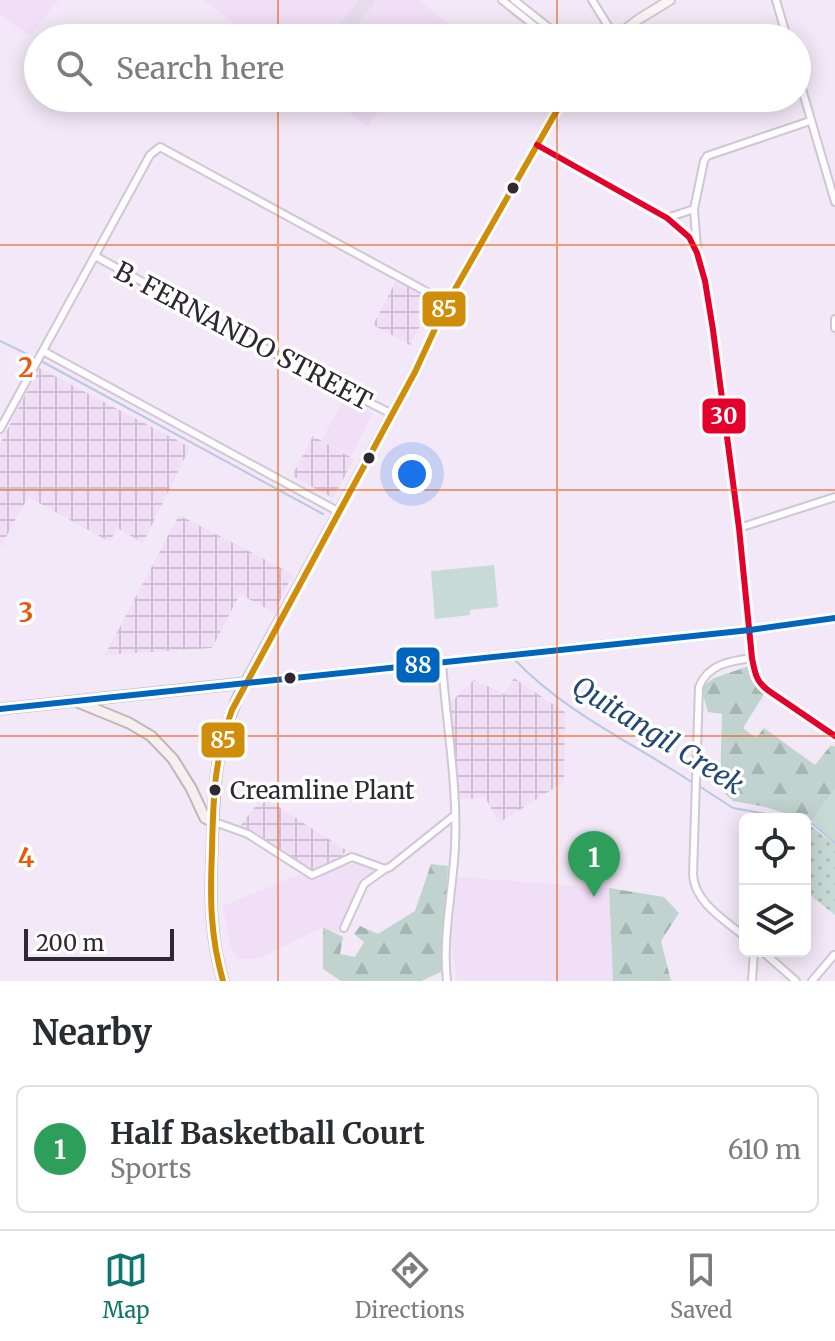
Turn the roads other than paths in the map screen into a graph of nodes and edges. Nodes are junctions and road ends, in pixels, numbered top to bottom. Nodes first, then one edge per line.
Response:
1 (502, 0) edge
2 (514, 0) edge
3 (592, 0) edge
4 (670, 0) edge
5 (776, 0) edge
6 (532, 24) edge
7 (544, 24) edge
8 (606, 24) edge
9 (635, 24) edge
10 (783, 24) edge
11 (556, 112) edge
12 (808, 112) edge
13 (810, 121) junction
14 (537, 145) junction
15 (835, 202) edge
16 (694, 209) junction
17 (667, 218) junction
18 (697, 253) junction
19 (95, 256) junction
20 (446, 305) junction
21 (835, 319) edge
22 (835, 328) edge
23 (43, 351) junction
24 (392, 414) junction
25 (0, 429) edge
26 (835, 497) edge
27 (339, 512) junction
28 (739, 528) junction
29 (835, 618) edge
30 (750, 630) junction
31 (752, 658) junction
32 (442, 662) junction
33 (245, 683) junction
34 (77, 702) junction
35 (0, 709) edge
36 (835, 736) edge
37 (455, 815) junction
38 (212, 821) junction
39 (385, 869) junction
40 (344, 928) dead end
41 (739, 932) edge
42 (834, 955) edge
43 (754, 957) edge
44 (770, 957) edge
45 (223, 981) edge
46 (447, 981) edge
47 (752, 981) edge
48 (796, 981) edge
49 (812, 981) edge

1 - 6 street
2 - 7 street
3 - 8 street
4 - 9 main road
5 - 10 street
11 - 14 main road
12 - 13 street
13 - 15 street
13 - 16 street
14 - 17 street
14 - 20 main road
16 - 17 street
16 - 18 street
17 - 18 street
18 - 28 street
19 - 20 street
19 - 23 street
19 - 24 street, B. FERNANDO STREET
20 - 24 main road
21 - 22 street
23 - 25 street
23 - 27 street
24 - 27 main road
26 - 28 street
27 - 33 main road
28 - 30 street
29 - 30 main road
30 - 31 street
30 - 32 main road
31 - 36 street
31 - 41 street
32 - 33 main road
32 - 37 street
33 - 34 main road
33 - 38 main road
34 - 35 main road
34 - 38 main road
37 - 39 street
37 - 46 street
38 - 39 street
38 - 45 main road
39 - 40 street
42 - 49 street
43 - 47 street
44 - 48 street

